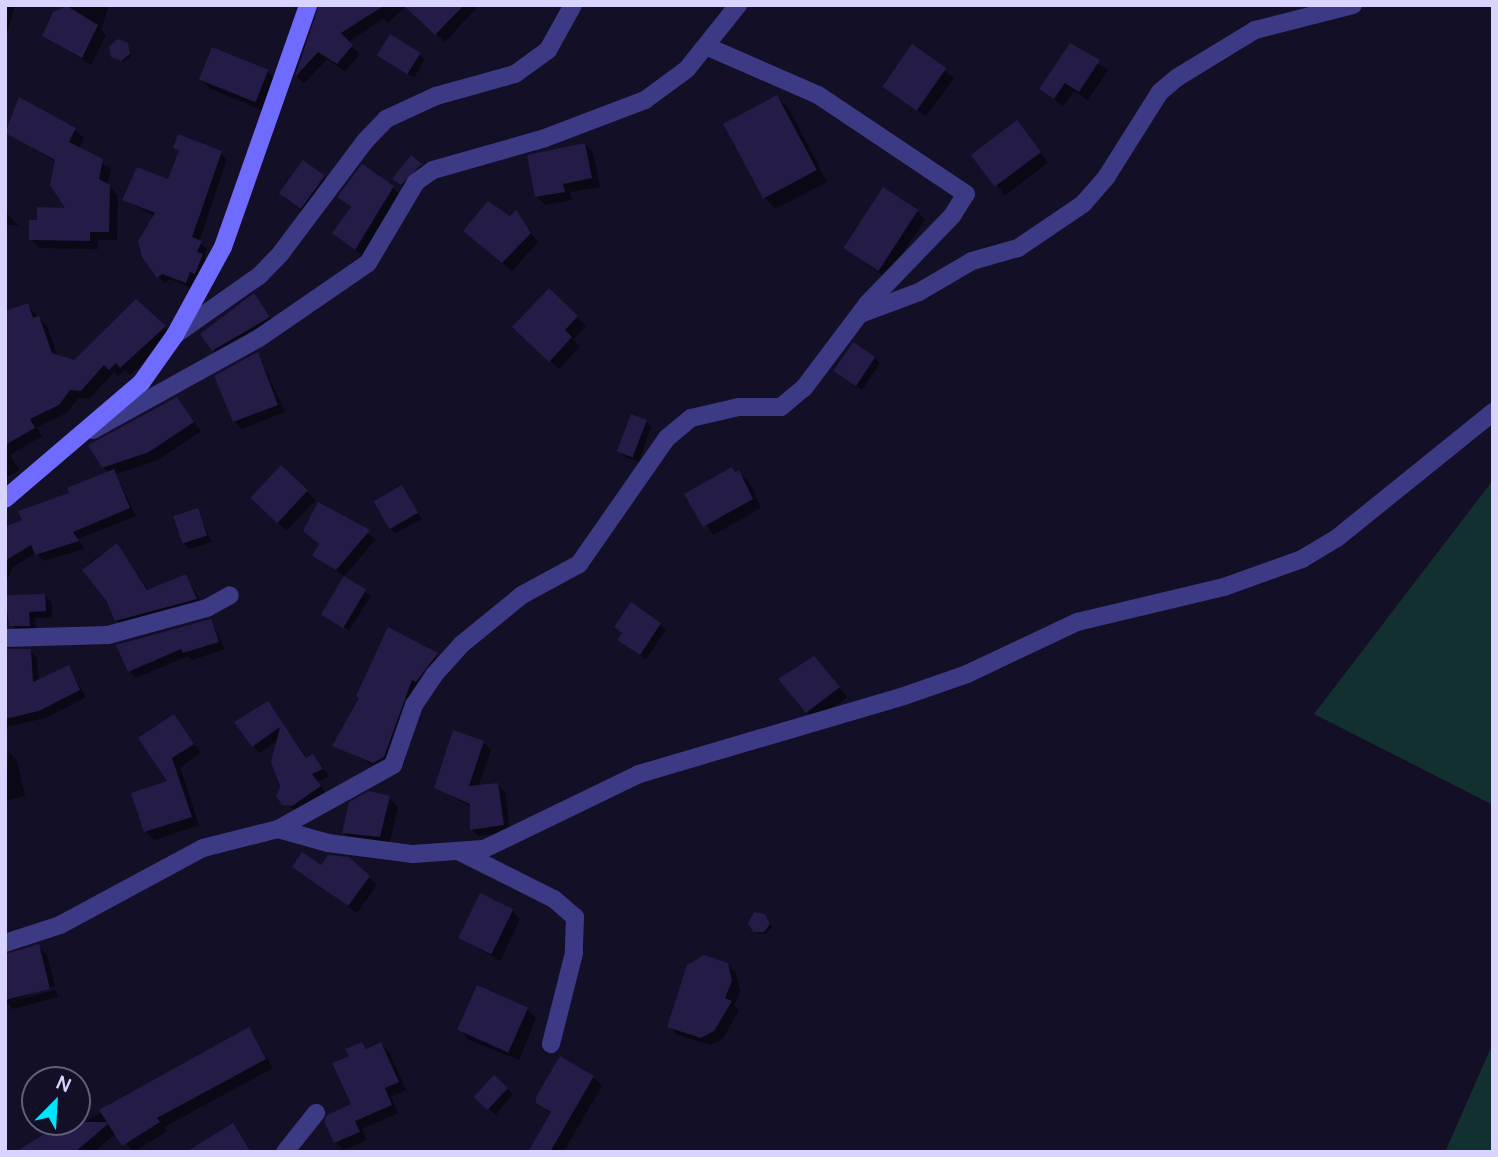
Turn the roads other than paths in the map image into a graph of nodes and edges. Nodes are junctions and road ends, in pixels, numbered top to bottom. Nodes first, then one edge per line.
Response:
1 (308, 5) edge
2 (573, 5) edge
3 (738, 5) edge
4 (1353, 5) edge
5 (706, 46) junction
6 (860, 314) junction
7 (175, 335) junction
8 (1493, 412) edge
9 (81, 437) junction
10 (5, 499) edge
11 (230, 595) dead end
12 (5, 638) edge
13 (278, 829) junction
14 (460, 852) junction
15 (5, 943) edge
16 (551, 1044) dead end
17 (316, 1113) dead end
18 (285, 1152) edge

1 - 7 main road
2 - 7 street
3 - 5 street
4 - 6 street
5 - 6 street
5 - 9 street
6 - 13 street
7 - 9 main road
8 - 14 street
9 - 10 main road
11 - 12 street
13 - 14 street
13 - 15 street
14 - 16 street
17 - 18 street

